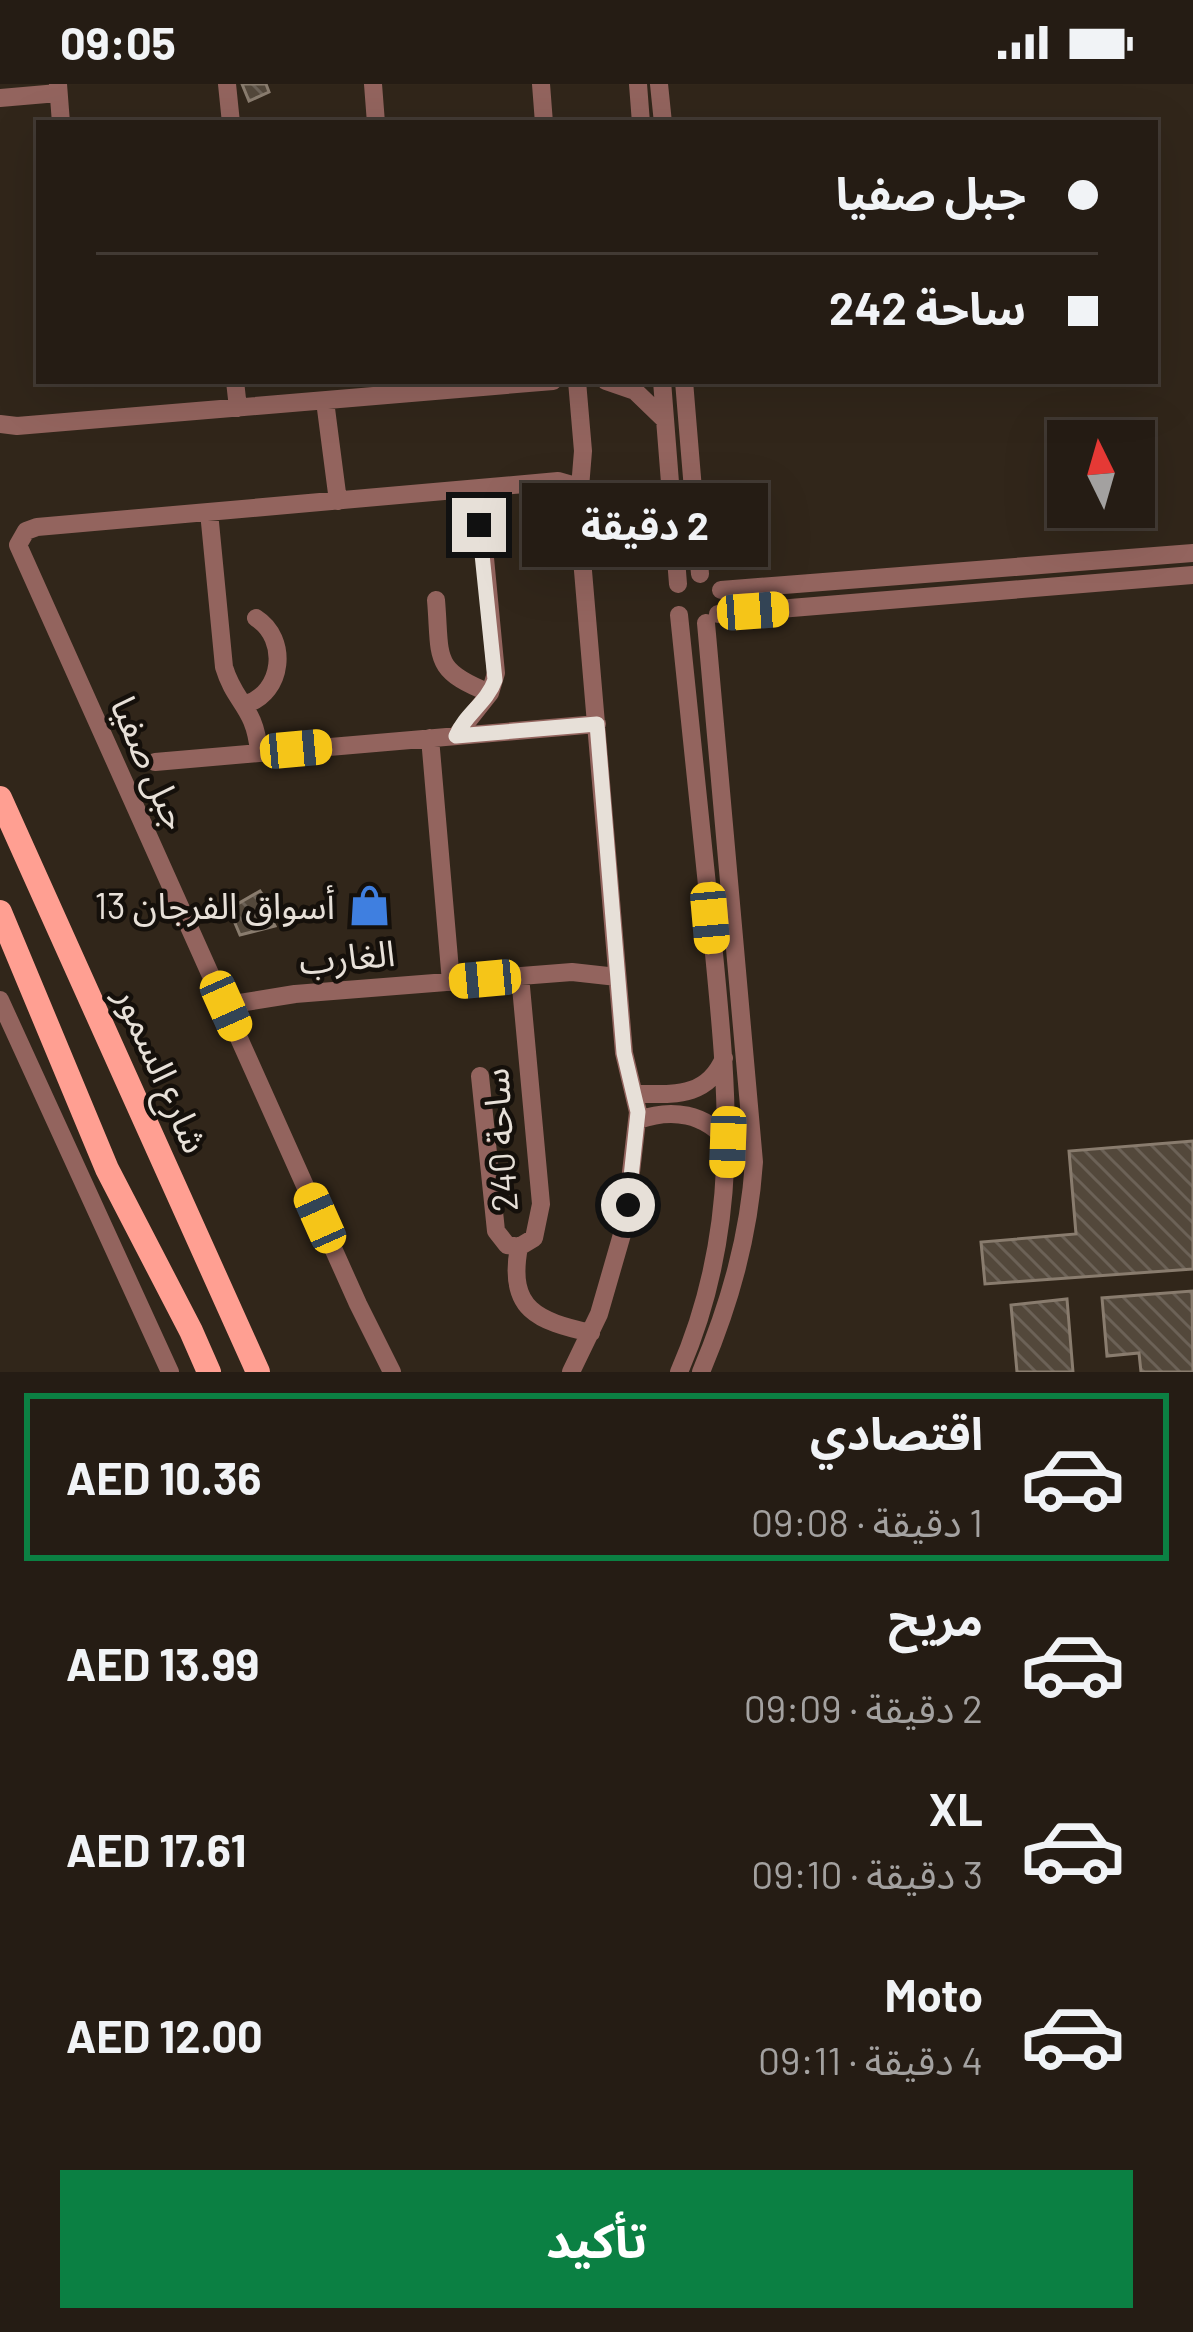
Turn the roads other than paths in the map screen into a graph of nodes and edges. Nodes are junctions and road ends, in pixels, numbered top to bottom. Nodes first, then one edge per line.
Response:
1 (227, 84) edge
2 (373, 84) edge
3 (541, 84) edge
4 (638, 84) edge
5 (659, 84) edge
6 (58, 88) edge
7 (0, 98) edge
8 (61, 120) edge
9 (231, 120) edge
10 (376, 120) edge
11 (544, 120) edge
12 (641, 120) edge
13 (663, 120) edge
14 (236, 384) edge
15 (519, 384) edge
16 (578, 384) edge
17 (615, 384) edge
18 (662, 384) edge
19 (684, 384) edge
20 (325, 401) junction
21 (238, 408) junction
22 (665, 421) junction
23 (0, 424) edge
24 (579, 487) junction
25 (464, 490) junction
26 (338, 501) junction
27 (209, 512) junction
28 (1193, 553) edge
29 (1069, 564) junction
30 (700, 574) junction
31 (1193, 575) edge
32 (896, 576) junction
33 (678, 584) junction
34 (1071, 586) junction
35 (721, 590) junction
36 (436, 600) dead end
37 (898, 600) junction
38 (679, 615) junction
39 (256, 618) dead end
40 (712, 618) junction
41 (490, 693) junction
42 (246, 704) junction
43 (597, 724) junction
44 (456, 736) junction
45 (430, 738) junction
46 (260, 752) junction
47 (155, 762) dead end
48 (0, 798) edge
49 (0, 911) edge
50 (0, 933) edge
51 (520, 976) junction
52 (617, 977) junction
53 (451, 982) junction
54 (0, 1000) edge
55 (226, 1006) junction
56 (54, 1041) junction
57 (724, 1058) junction
58 (480, 1076) dead end
59 (636, 1094) junction
60 (638, 1120) junction
61 (728, 1142) junction
62 (519, 1247) junction
63 (191, 1331) junction
64 (591, 1333) junction
65 (170, 1372) edge
66 (208, 1372) edge
67 (223, 1372) edge
68 (258, 1372) edge
69 (392, 1372) edge
70 (571, 1372) edge
71 (679, 1372) edge
72 (701, 1372) edge

1 - 9 street
2 - 10 street
3 - 11 street
4 - 12 street
5 - 13 street
6 - 7 street
6 - 8 street
14 - 21 street
15 - 20 street
16 - 24 street
17 - 22 street
18 - 22 street
19 - 30 street
20 - 21 street
20 - 26 street
21 - 23 street
22 - 33 street
24 - 25 street, جبل صفيا
24 - 43 street
25 - 26 street, جبل صفيا
25 - 41 street
26 - 27 street, جبل صفيا
27 - 42 street
27 - 55 street, جبل صفيا
28 - 29 street
29 - 32 street
29 - 34 street
30 - 33 street
30 - 35 street
31 - 34 street
32 - 35 street
32 - 37 street
33 - 38 street
34 - 37 street
35 - 40 street
36 - 41 street
37 - 40 street
38 - 40 street
38 - 57 street
39 - 42 street
40 - 72 street
41 - 44 street
42 - 46 street
43 - 44 street
43 - 52 street
44 - 45 street
45 - 46 street
45 - 53 street
46 - 47 street
48 - 68 main road, شارع السمور
49 - 56 main road
50 - 56 main road
51 - 52 street, الغارب
51 - 53 street, الغارب
51 - 62 street, ساحة 240
52 - 59 street
53 - 55 street, الغارب
54 - 65 street
55 - 69 street, جبل صفيا
56 - 63 main road
57 - 59 street
57 - 61 street
58 - 62 street, ساحة 240
59 - 60 street
60 - 61 street
60 - 64 street
61 - 71 street
62 - 64 street
63 - 66 main road
63 - 67 main road
64 - 70 street

